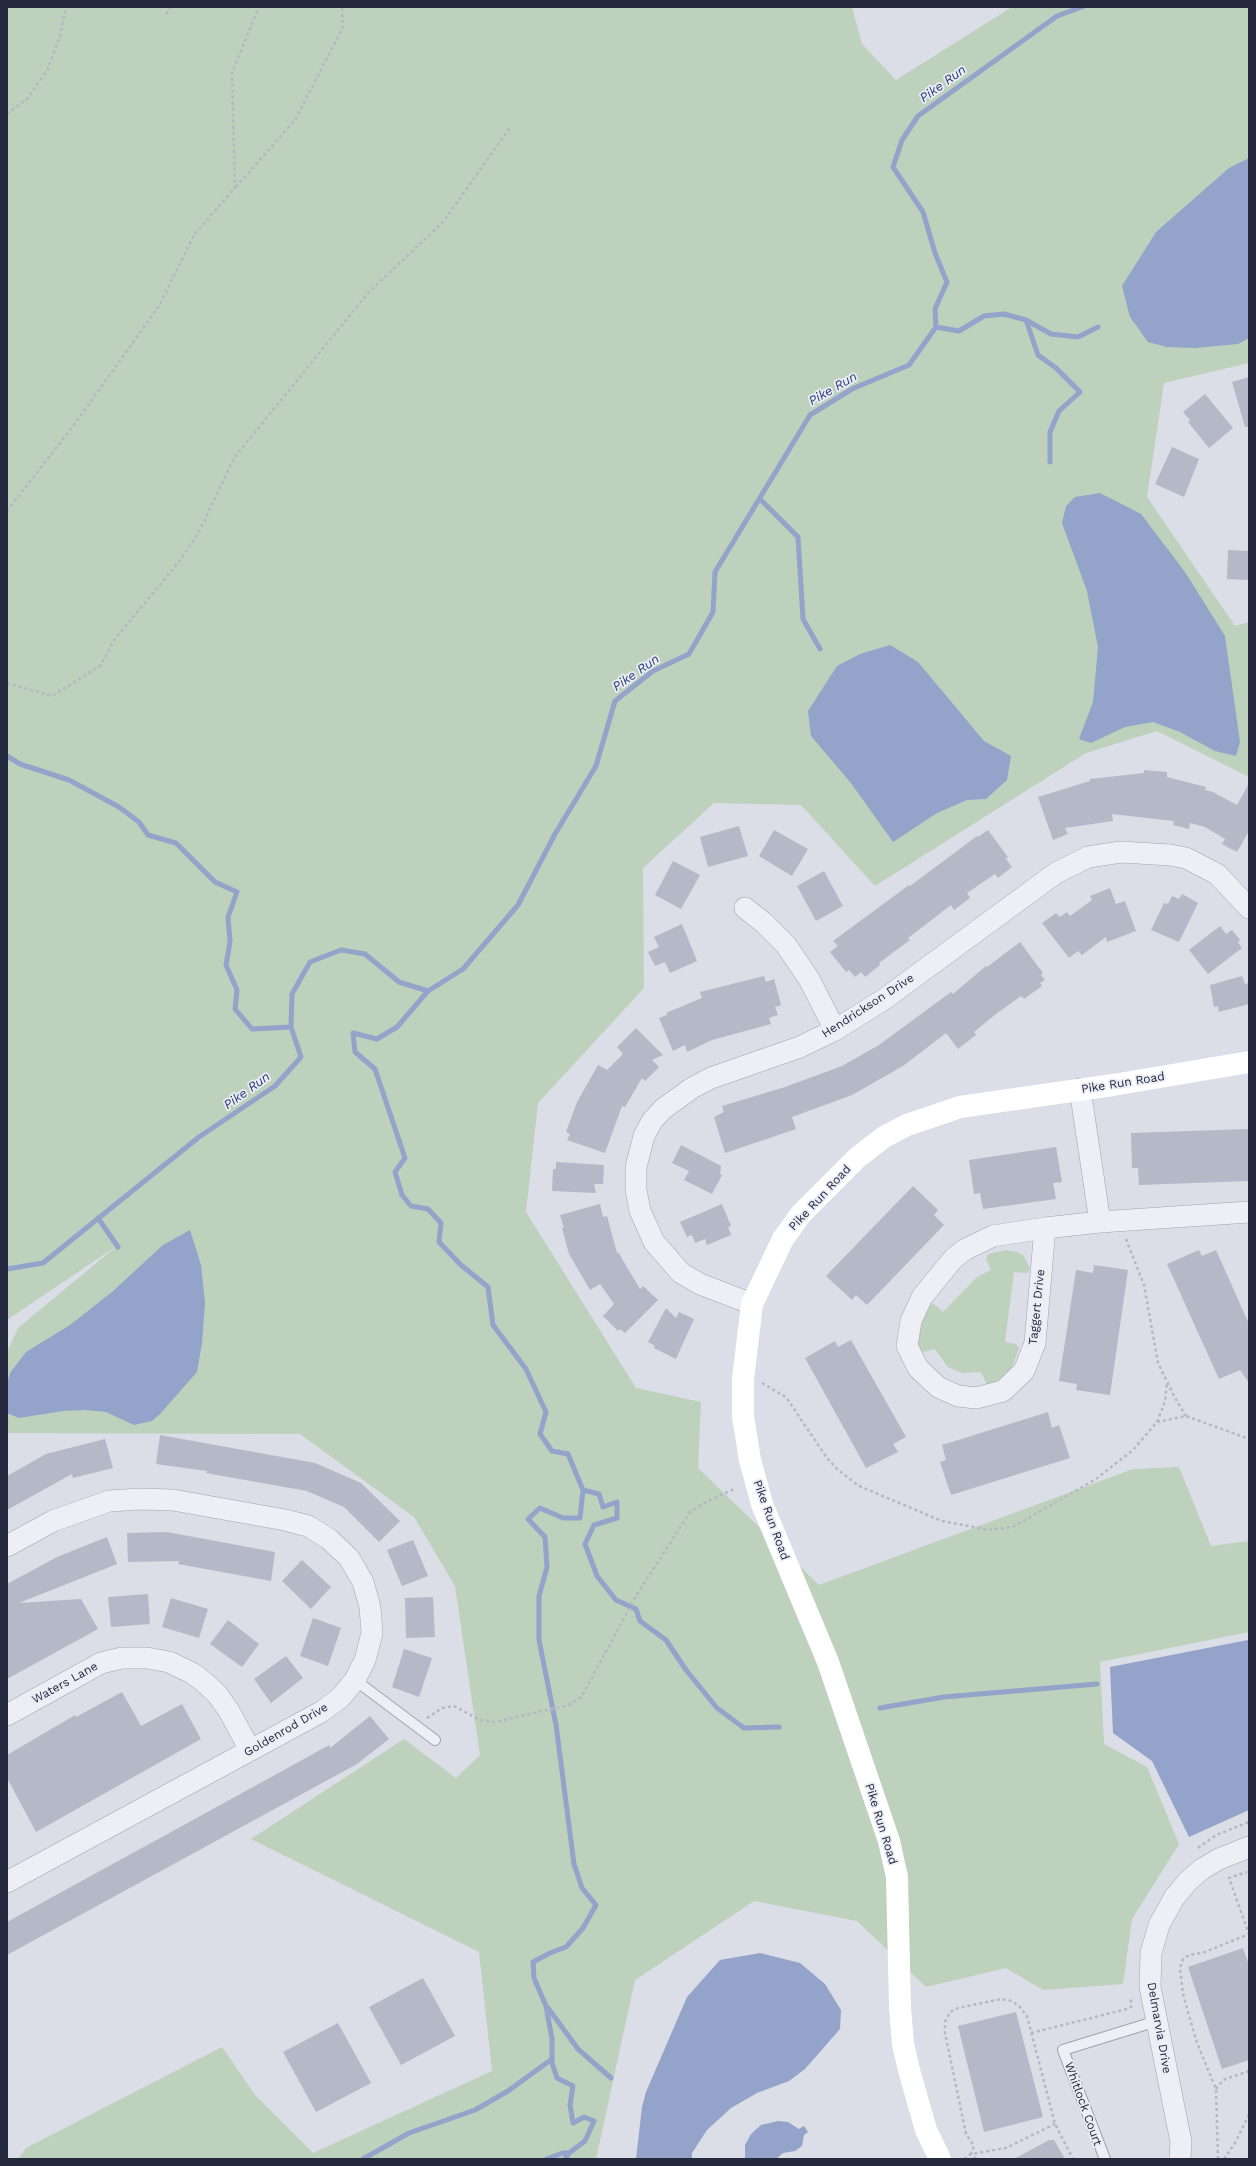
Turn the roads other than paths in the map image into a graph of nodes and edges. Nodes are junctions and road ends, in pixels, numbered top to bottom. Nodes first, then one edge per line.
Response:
1 (745, 908) dead end
2 (1249, 908) edge
3 (835, 1030) junction
4 (1249, 1062) edge
5 (1080, 1089) junction
6 (1249, 1212) edge
7 (1100, 1222) junction
8 (1045, 1228) junction
9 (752, 1304) junction
10 (7, 1546) edge
11 (355, 1680) junction
12 (7, 1715) edge
13 (435, 1740) dead end
14 (250, 1750) junction
15 (1249, 1849) edge
16 (7, 1882) edge
17 (1157, 2021) junction
18 (940, 2159) edge
19 (1105, 2159) edge
20 (1180, 2159) edge

1 - 3 street
2 - 3 street, Hendrickson Drive
3 - 9 street, Hendrickson Drive
4 - 5 street, Pike Run Road
5 - 7 street
5 - 9 street, Pike Run Road
6 - 7 street, Taggert Drive
7 - 8 street, Taggert Drive
8 - 8 street, Taggert Drive
9 - 18 street, Pike Run Road
10 - 11 street, Goldenrod Drive
11 - 13 lane
11 - 14 street, Goldenrod Drive
12 - 14 street, Waters Lane
14 - 16 street, Goldenrod Drive
15 - 17 street, Delmarvia Drive
17 - 19 lane, Whitlock Court
17 - 20 street, Delmarvia Drive

